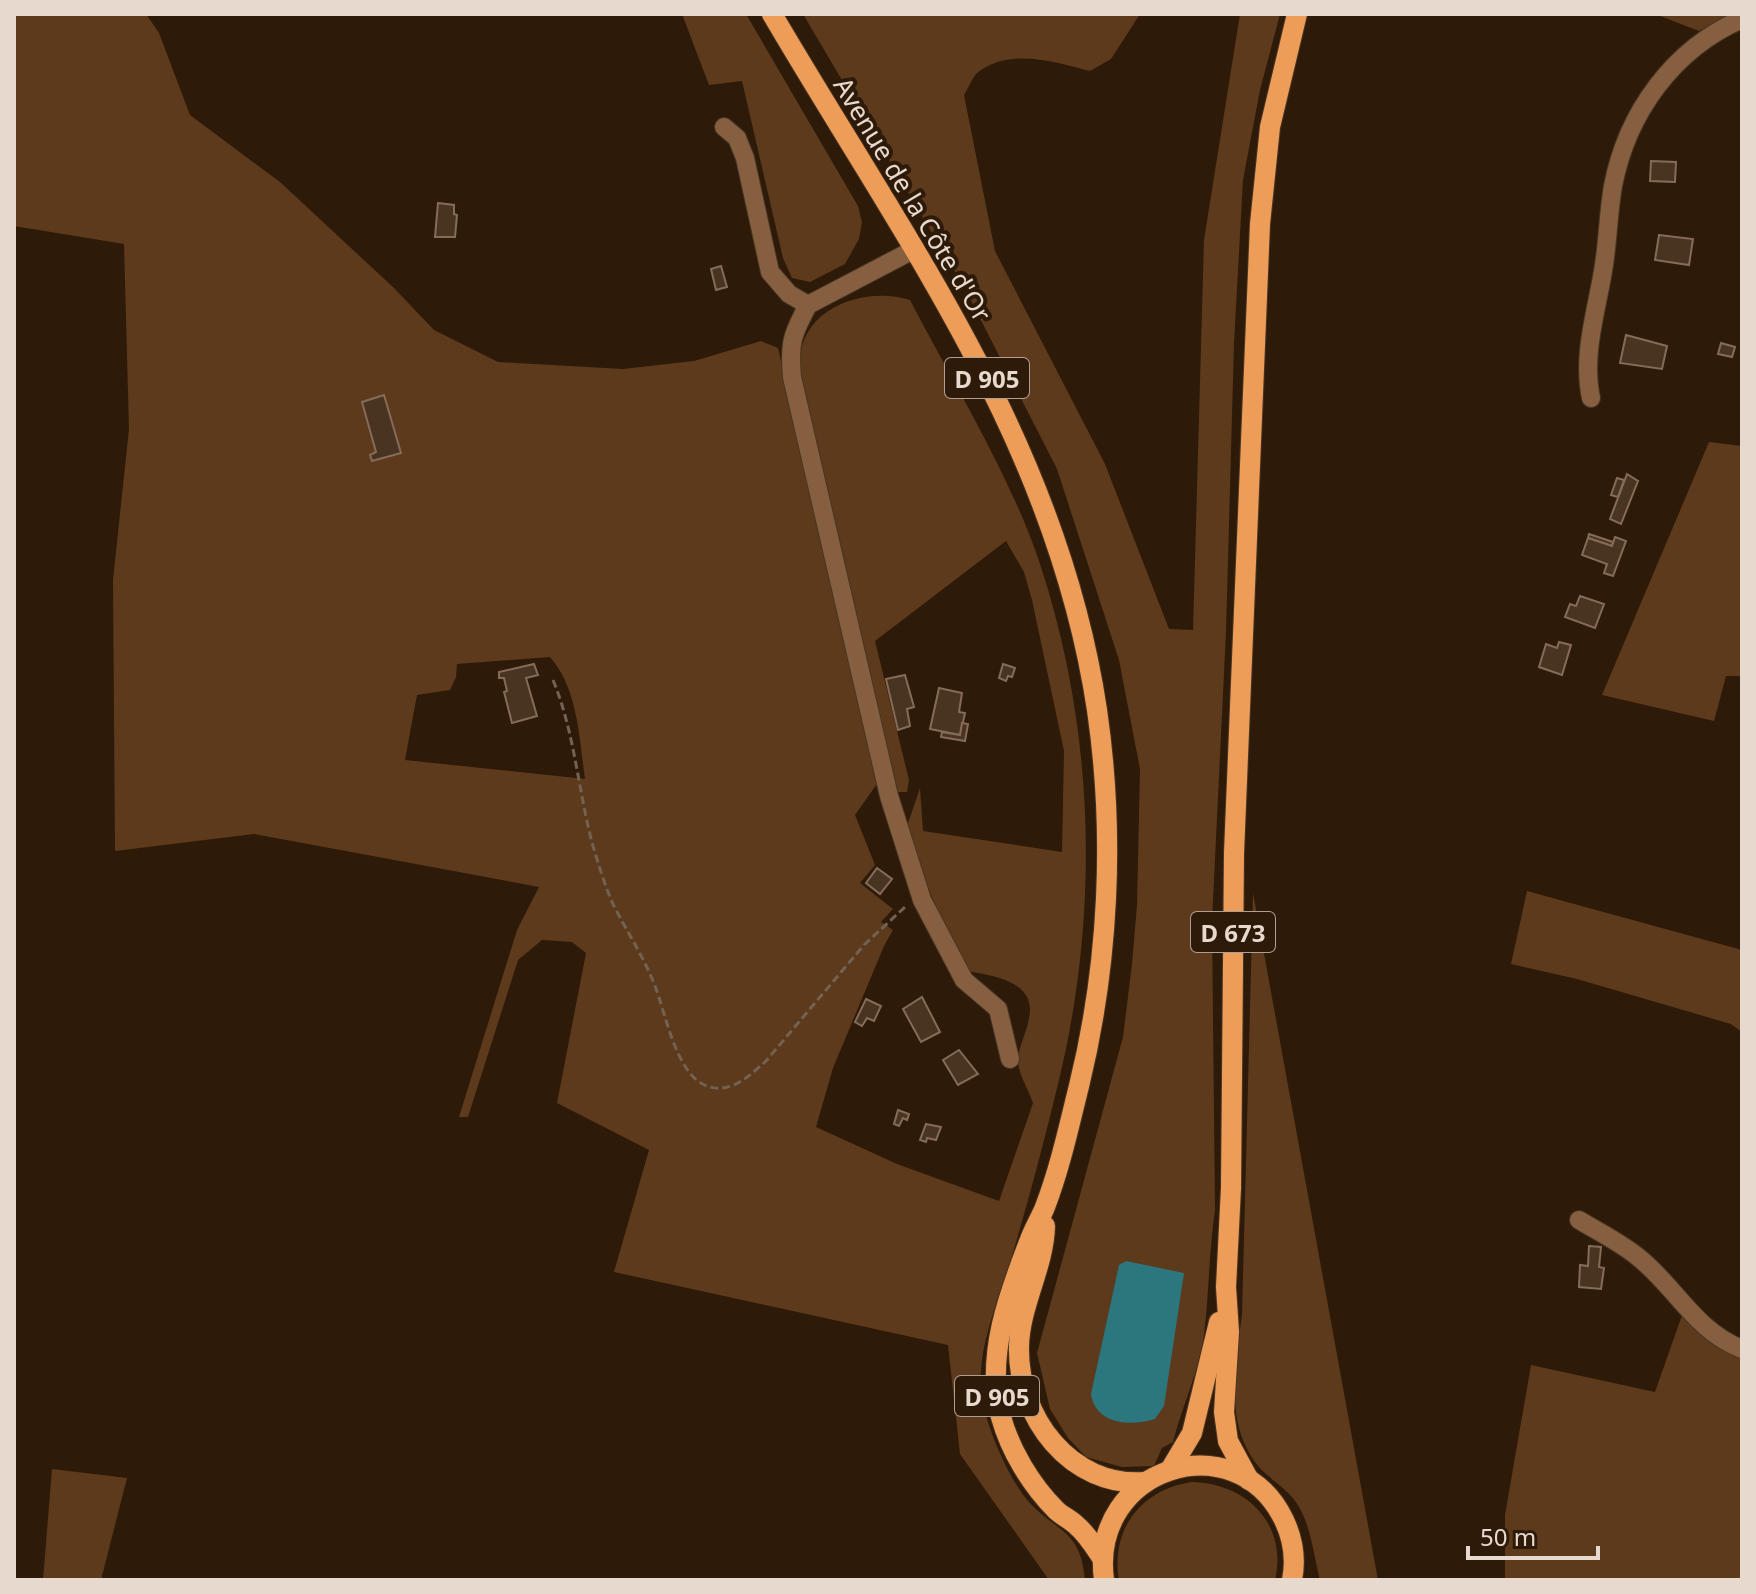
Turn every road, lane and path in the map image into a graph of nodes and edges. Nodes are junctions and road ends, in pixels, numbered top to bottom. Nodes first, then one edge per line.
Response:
1 (772, 14) edge
2 (1297, 14) edge
3 (1742, 19) edge
4 (724, 127) dead end
5 (915, 249) junction
6 (808, 305) junction
7 (1591, 398) dead end
8 (553, 680) dead end
9 (922, 900) junction
10 (1010, 1059) dead end
11 (1045, 1208) junction
12 (1579, 1220) dead end
13 (1226, 1287) junction
14 (1742, 1349) edge
15 (1170, 1470) junction
16 (1249, 1480) junction
17 (1145, 1482) junction
18 (1102, 1558) junction
19 (1294, 1578) edge
20 (1104, 1580) edge

1 - 5 main road, Avenue de la Côte d'Or / D 905
2 - 13 main road, D 673
3 - 7 street
4 - 6 street
5 - 6 street
5 - 11 main road, Avenue de la Côte d'Or / D 905
6 - 9 street
8 - 9 path
9 - 10 street
11 - 17 main road, Avenue de la Côte d'Or / D 905
11 - 18 main road, Avenue de la Côte d'Or / D 905
12 - 14 street
13 - 15 main road, D 673
13 - 16 main road, D 673
15 - 16 main road
15 - 17 main road
16 - 19 main road
17 - 18 main road
18 - 20 main road

